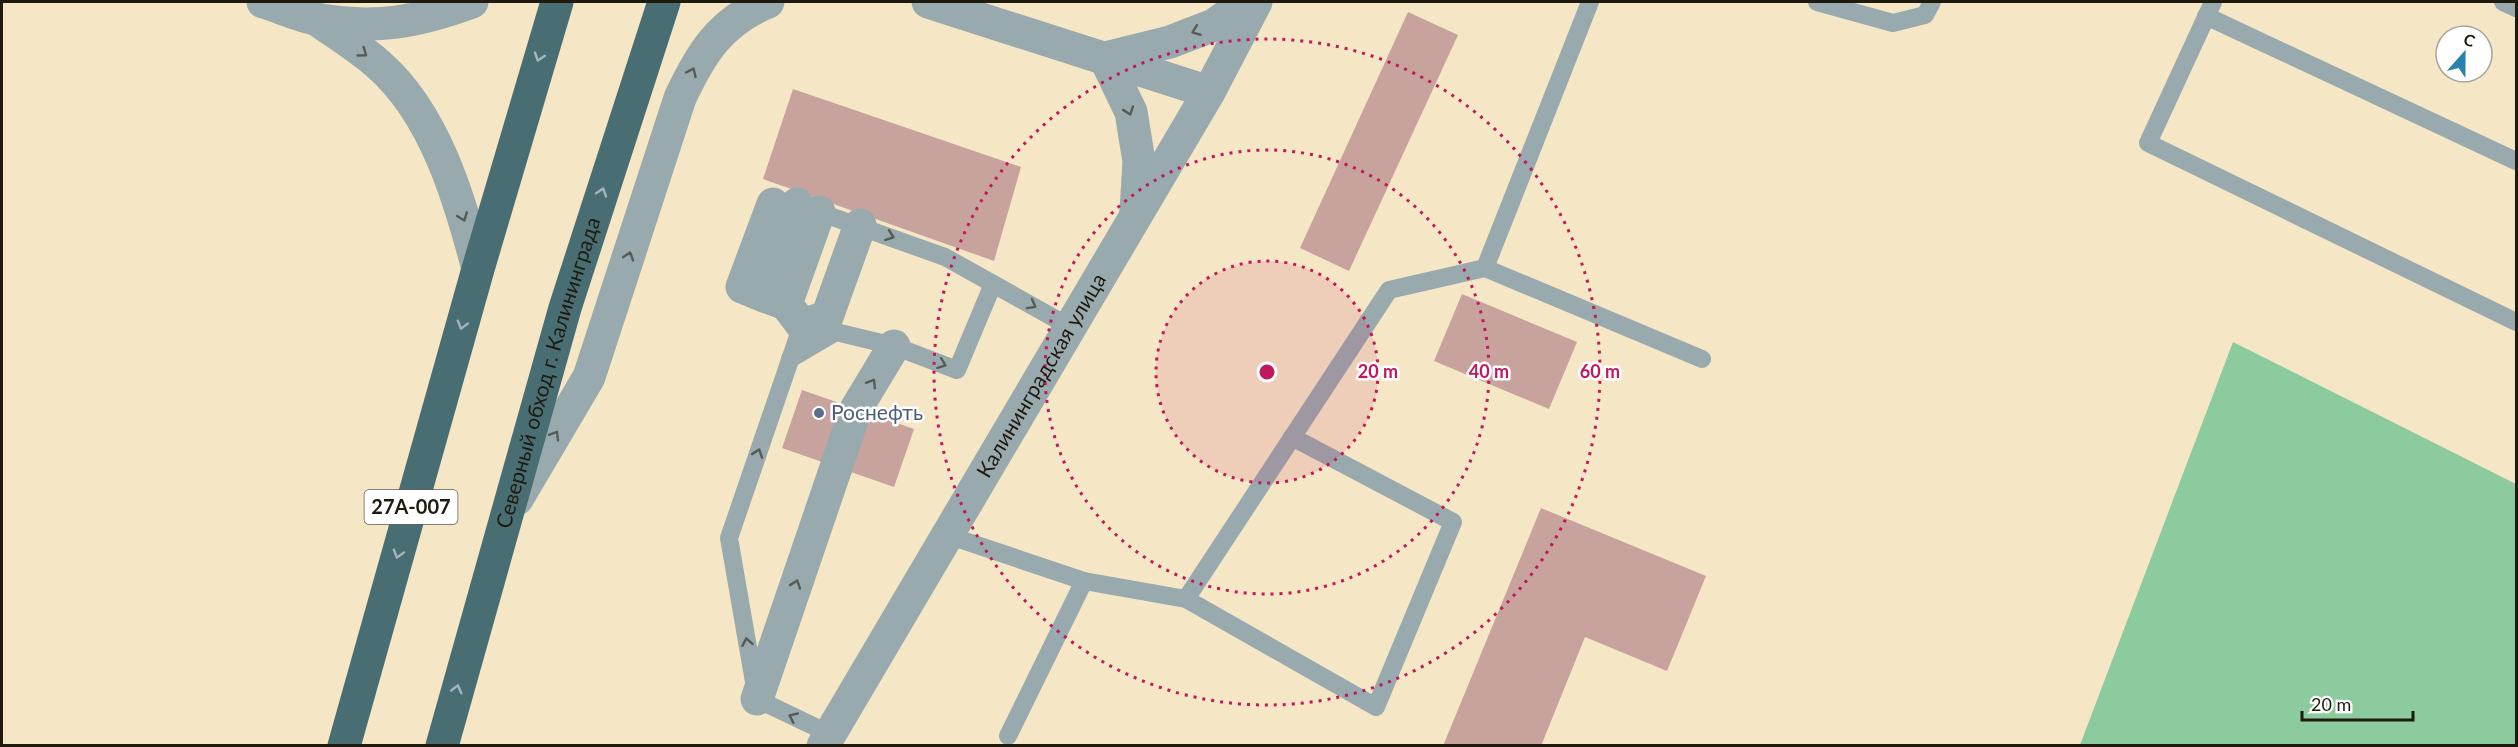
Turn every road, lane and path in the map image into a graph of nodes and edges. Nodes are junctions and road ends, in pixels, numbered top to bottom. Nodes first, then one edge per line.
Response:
1 (263, 2) edge
2 (472, 2) edge
3 (557, 2) edge
4 (664, 2) edge
5 (768, 2) edge
6 (928, 2) edge
7 (1246, 2) edge
8 (1256, 2) edge
9 (1590, 2) edge
10 (1817, 2) edge
11 (1932, 2) edge
12 (2503, 2) edge
13 (2517, 8) edge
14 (2209, 9) edge
15 (316, 19) junction
16 (1105, 58) junction
17 (1209, 92) junction
18 (2517, 161) edge
19 (818, 211) junction
20 (1136, 215) junction
21 (1485, 268) junction
22 (478, 269) junction
23 (993, 284) junction
24 (784, 308) junction
25 (2517, 322) edge
26 (1070, 327) junction
27 (894, 346) junction
28 (790, 359) junction
29 (1702, 359) dead end
30 (1293, 437) junction
31 (503, 521) junction
32 (947, 536) junction
33 (1084, 581) junction
34 (1186, 599) junction
35 (757, 699) junction
36 (1008, 736) dead end
37 (827, 740) edge
38 (344, 746) edge
39 (442, 746) edge

1 - 15 street
2 - 15 street
3 -> 22 highway, 27А-007
31 -> 4 highway, Северный обход г. Калининграда
31 -> 5 street
6 - 16 street
7 -> 16 street
8 - 17 street, Калининградская улица
9 - 21 lane
10 - 11 lane
12 - 13 lane
14 - 18 lane
14 - 25 lane
15 -> 22 street
16 - 17 street
16 -> 20 street
17 - 20 street, Калининградская улица
19 -> 23 lane
19 - 24 street
19 - 24 street
19 - 24 street
20 - 26 street, Калининградская улица
21 - 29 lane
21 - 30 lane
22 -> 38 highway, 27А-007
23 -> 26 lane
27 -> 23 lane
24 - 28 lane
26 - 32 street, Калининградская улица
27 - 28 lane
35 -> 27 street
35 -> 28 lane
30 - 34 lane
30 - 34 lane
39 -> 31 highway, Северный обход г. Калининграда
32 - 33 lane
32 - 37 street, Калининградская улица
33 - 34 lane
33 - 36 lane
37 -> 35 lane

